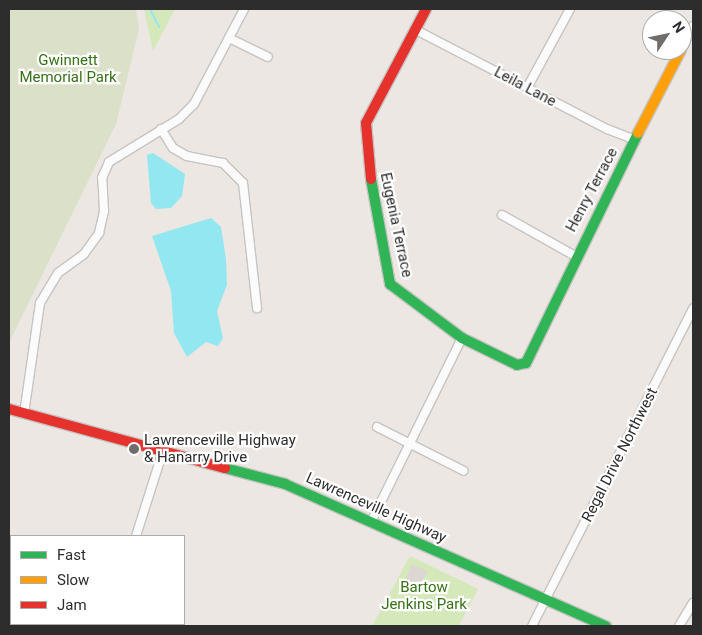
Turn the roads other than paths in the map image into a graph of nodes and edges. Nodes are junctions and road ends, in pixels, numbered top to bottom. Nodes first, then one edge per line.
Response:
1 (244, 9) edge
2 (426, 9) edge
3 (570, 9) edge
4 (416, 30) junction
5 (229, 38) junction
6 (268, 57) dead end
7 (676, 60) edge
8 (527, 88) junction
9 (161, 129) junction
10 (636, 140) junction
11 (502, 214) dead end
12 (575, 256) junction
13 (257, 308) dead end
14 (693, 309) edge
15 (462, 338) junction
16 (534, 346) joint
17 (9, 409) edge
18 (24, 414) junction
19 (378, 428) dead end
20 (412, 443) junction
21 (163, 451) junction
22 (464, 472) dead end
23 (372, 520) junction
24 (136, 535) edge
25 (545, 601) junction
26 (693, 603) edge
27 (532, 626) edge
28 (606, 626) edge
29 (679, 626) edge

1 - 5 street
2 - 4 street, Eugenia Terrace
3 - 8 street
4 - 8 street, Leila Lane
4 - 15 street, Eugenia Terrace
5 - 6 street
5 - 9 street
7 - 10 street, Henry Terrace
8 - 10 street, Leila Lane
9 - 13 street
9 - 18 street
10 - 12 street, Henry Terrace
11 - 12 street
12 - 16 street, Henry Terrace
14 - 25 street, Regal Drive Northwest
15 - 16 street, Eugenia Terrace
15 - 20 street
17 - 18 street, Lawrenceville Highway
18 - 21 street, Lawrenceville Highway
19 - 20 street
20 - 22 street
20 - 23 street
21 - 23 street, Lawrenceville Highway
21 - 24 street
23 - 25 street, Lawrenceville Highway
25 - 27 street, Regal Drive Northwest
25 - 28 street, Lawrenceville Highway
26 - 29 street

